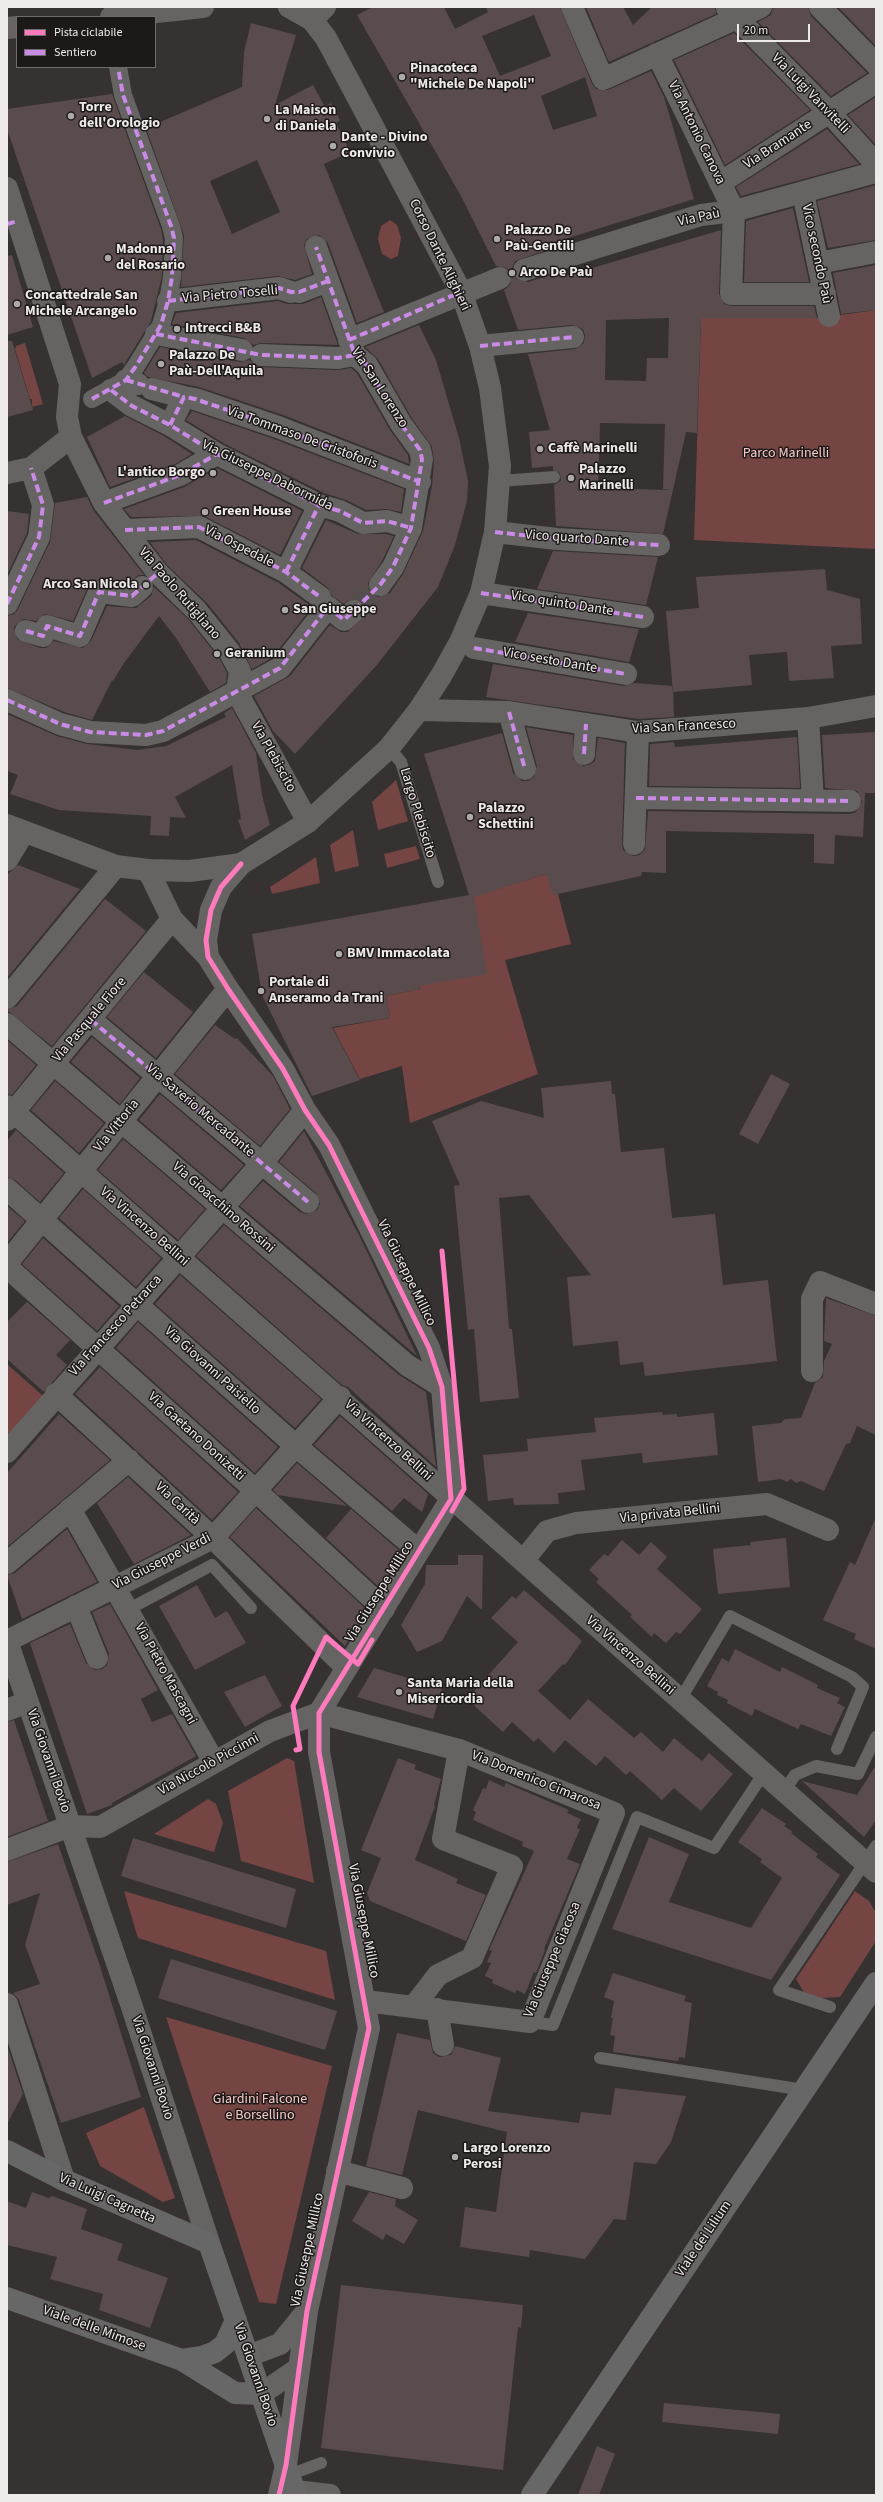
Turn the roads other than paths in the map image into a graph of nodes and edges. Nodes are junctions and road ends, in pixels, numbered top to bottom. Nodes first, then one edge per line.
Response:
1 (203, 7) edge
2 (289, 7) edge
3 (572, 7) edge
4 (761, 7) edge
5 (820, 7) edge
6 (732, 12) edge
7 (318, 14) edge
8 (119, 16) edge
9 (657, 54) junction
10 (876, 64) edge
11 (118, 68) edge
12 (876, 82) edge
13 (829, 112) junction
14 (876, 164) edge
15 (876, 172) edge
16 (720, 183) junction
17 (7, 188) edge
18 (803, 193) junction
19 (734, 211) junction
20 (12, 223) edge
21 (316, 247) dead end
22 (876, 252) edge
23 (818, 263) junction
24 (524, 270) dead end
25 (500, 278) dead end
26 (328, 281) junction
27 (461, 292) junction
28 (825, 294) junction
29 (168, 301) junction
30 (828, 316) dead end
31 (156, 334) junction
32 (573, 337) dead end
33 (480, 346) junction
34 (352, 347) junction
35 (124, 388) junction
36 (184, 397) junction
37 (170, 425) junction
38 (71, 437) junction
39 (216, 454) junction
40 (30, 468) junction
41 (7, 473) edge
42 (554, 478) dead end
43 (500, 481) junction
44 (420, 482) junction
45 (104, 503) junction
46 (319, 505) junction
47 (411, 528) junction
48 (125, 530) junction
49 (496, 532) junction
50 (659, 545) dead end
51 (286, 572) junction
52 (151, 580) junction
53 (380, 585) tunnel mouth
54 (481, 592) junction
55 (320, 597) dead end
56 (7, 604) edge
57 (354, 611) tunnel mouth
58 (642, 617) dead end
59 (26, 632) dead end
60 (474, 648) dead end
61 (626, 674) dead end
62 (237, 692) junction
63 (7, 700) edge
64 (876, 706) edge
65 (419, 710) junction
66 (509, 712) junction
67 (808, 718) junction
68 (586, 724) junction
69 (638, 732) junction
70 (389, 748) junction
71 (584, 754) dead end
72 (525, 769) dead end
73 (636, 798) junction
74 (813, 800) junction
75 (850, 801) dead end
76 (15, 828) edge
77 (300, 828) junction
78 (634, 844) dead end
79 (7, 860) edge
80 (241, 864) junction
81 (116, 866) junction
82 (148, 870) junction
83 (438, 882) dead end
84 (172, 919) junction
85 (208, 957) junction
86 (228, 989) junction
87 (7, 998) edge
88 (91, 1020) junction
89 (7, 1024) edge
90 (53, 1065) junction
91 (158, 1075) junction
92 (305, 1110) junction
93 (9, 1113) edge
94 (122, 1120) junction
95 (262, 1163) junction
96 (81, 1171) junction
97 (7, 1189) edge
98 (308, 1202) dead end
99 (222, 1207) junction
100 (41, 1220) junction
101 (178, 1257) junction
102 (7, 1263) edge
103 (7, 1267) edge
104 (137, 1304) junction
105 (876, 1304) edge
106 (96, 1349) junction
107 (812, 1371) dead end
108 (442, 1387) junction
109 (56, 1394) junction
110 (340, 1397) junction
111 (296, 1446) junction
112 (7, 1452) edge
113 (129, 1460) junction
114 (256, 1490) junction
115 (451, 1499) junction
116 (70, 1509) junction
117 (828, 1530) dead end
118 (214, 1538) junction
119 (419, 1551) junction
120 (523, 1561) junction
121 (7, 1562) edge
122 (115, 1586) junction
123 (76, 1606) junction
124 (250, 1608) dead end
125 (129, 1609) junction
126 (384, 1609) junction
127 (7, 1641) edge
128 (97, 1658) dead end
129 (347, 1668) junction
130 (680, 1700) junction
131 (27, 1702) junction
132 (7, 1710) edge
133 (319, 1713) junction
134 (876, 1737) edge
135 (836, 1749) dead end
136 (458, 1750) junction
137 (214, 1762) junction
138 (764, 1773) junction
139 (784, 1792) junction
140 (614, 1813) joint
141 (70, 1826) junction
142 (7, 1850) edge
143 (872, 1860) edge
144 (876, 1983) edge
145 (366, 2001) junction
146 (7, 2004) edge
147 (414, 2006) junction
148 (830, 2007) dead end
149 (437, 2009) junction
150 (530, 2022) junction
151 (443, 2045) dead end
152 (600, 2058) dead end
153 (804, 2090) junction
154 (7, 2152) edge
155 (338, 2171) junction
156 (64, 2180) junction
157 (402, 2188) dead end
158 (209, 2243) junction
159 (7, 2298) edge
160 (307, 2311) junction
161 (236, 2320) junction
162 (248, 2356) junction
163 (182, 2360) junction
164 (299, 2368) junction
165 (261, 2394) junction
166 (321, 2463) dead end
167 (289, 2484) edge
168 (330, 2495) edge
169 (532, 2495) edge

1 - 8 street
2 - 7 street
3 - 9 street
4 - 6 street
5 - 10 street
6 - 9 street
6 - 13 street, Via Luigi Vanvitelli
7 - 27 street, Corso Dante Alighieri
9 - 16 street, Via Antonio Canova
11 - 29 street
12 - 13 street, Via Bramante
13 - 14 street, Via Luigi Vanvitelli
13 - 16 street, Via Bramante
15 - 18 street, Via Paù
16 - 19 street, Via Antonio Canova
17 - 20 street, Via Paolo Rutigliano
18 - 19 street, Via Paù
18 - 23 street, Vico secondo Paù
19 - 24 street, Via Paù
19 - 28 street
20 - 38 street, Via Paolo Rutigliano
21 - 26 street, Via San Lorenzo
22 - 23 street
23 - 28 street, Vico secondo Paù
25 - 27 street
26 - 29 street, Via Pietro Toselli
26 - 34 street, Via San Lorenzo
27 - 33 street, Corso Dante Alighieri
27 - 34 street
28 - 30 street, Vico secondo Paù
29 - 31 street
31 - 34 street
31 - 35 street
32 - 33 street
33 - 43 street, Corso Dante Alighieri
34 - 44 street, Via San Lorenzo
35 - 36 street, Via Tommaso De Cristoforis
35 - 37 street, Via Giuseppe Dabormida
36 - 37 street
36 - 44 street, Via Tommaso De Cristoforis
37 - 39 street, Via Giuseppe Dabormida
38 - 40 street
38 - 45 street, Via Paolo Rutigliano
39 - 45 street
39 - 46 street, Via Giuseppe Dabormida
40 - 41 street
40 - 56 street
42 - 43 lane
43 - 49 street, Corso Dante Alighieri
44 - 47 street, Via San Lorenzo
45 - 48 street, Via Paolo Rutigliano
46 - 47 street, Via Giuseppe Dabormida
46 - 51 street
47 - 53 street, Via San Lorenzo
48 - 51 street, Via Ospedale
48 - 52 street, Via Paolo Rutigliano
49 - 50 street, Vico quarto Dante
49 - 54 street, Corso Dante Alighieri
51 - 55 street, Via Ospedale
52 - 59 street
52 - 62 street, Via Paolo Rutigliano
54 - 58 street, Vico quinto Dante
54 - 65 street, Corso Dante Alighieri
57 - 62 street
60 - 61 street, Vico sesto Dante
62 - 63 street
62 - 77 street, Via Plebiscito
64 - 67 street, Via San Francesco
65 - 66 street, Via San Francesco
65 - 70 street, Largo Plebiscito
66 - 68 street, Via San Francesco
66 - 72 street
67 - 69 street, Via San Francesco
67 - 74 street
68 - 69 street, Via San Francesco
68 - 71 street
69 - 73 street
70 - 77 street, Largo Plebiscito
70 - 83 lane, Largo Plebiscito
73 - 74 street
73 - 78 street
74 - 75 street
76 - 79 street
76 - 81 street
77 - 80 street, Largo Plebiscito
80 - 82 street
80 - 85 street
81 - 82 street
81 - 87 street
82 - 84 street
84 - 85 street
84 - 88 street, Via Pasquale Fiore
85 - 86 street
86 - 91 street, Via Vittoria
86 - 92 street, Via Giuseppe Millico
88 - 90 street, Via Pasquale Fiore
88 - 91 street, Via Saverio Mercadante
89 - 90 street, Via Gioacchino Rossini
90 - 93 street, Via Pasquale Fiore
90 - 94 street, Via Gioacchino Rossini
91 - 94 street, Via Vittoria
91 - 95 street, Via Saverio Mercadante
92 - 95 street, Via Francesco Petrarca
92 - 108 street, Via Giuseppe Millico
93 - 96 street, Via Vincenzo Bellini
94 - 96 street, Via Vittoria
94 - 99 street, Via Gioacchino Rossini
95 - 98 street, Via Saverio Mercadante
95 - 99 street, Via Francesco Petrarca
96 - 100 street, Via Vittoria
96 - 101 street, Via Vincenzo Bellini
97 - 100 street, Via Giovanni Paisiello
99 - 101 street, Via Francesco Petrarca
99 - 108 street, Via Gioacchino Rossini
100 - 102 street, Via Vittoria
100 - 104 street, Via Giovanni Paisiello
101 - 104 street, Via Francesco Petrarca
101 - 110 street, Via Vincenzo Bellini
103 - 106 street, Via Gaetano Donizetti
104 - 106 street, Via Francesco Petrarca
104 - 111 street, Via Giovanni Paisiello
105 - 107 street
106 - 109 street, Via Francesco Petrarca
106 - 114 street, Via Gaetano Donizetti
108 - 115 street, Via Giuseppe Millico
109 - 112 street, Via Francesco Petrarca
109 - 113 street, Via Carità
110 - 111 street, Via Giuseppe Verdi
110 - 115 street, Via Vincenzo Bellini
111 - 114 street, Via Giuseppe Verdi
111 - 119 street, Via Giovanni Paisiello
113 - 116 street
113 - 118 street, Via Carità
114 - 118 street, Via Giuseppe Verdi
114 - 126 street, Via Gaetano Donizetti
115 - 119 street, Via Giuseppe Millico
115 - 120 street, Via Vincenzo Bellini
116 - 121 street
116 - 122 street, Via Pietro Mascagni
117 - 120 street, Via privata Bellini
118 - 122 street, Via Giuseppe Verdi
118 - 129 street, Via Carità
119 - 126 street, Via Giuseppe Millico
120 - 130 street, Via Vincenzo Bellini
122 - 123 street, Via Giuseppe Verdi
122 - 125 street, Via Pietro Mascagni
123 - 127 street, Via Giuseppe Verdi
123 - 128 street
124 - 125 lane
125 - 137 street, Via Pietro Mascagni
126 - 129 street, Via Giuseppe Millico
127 - 131 street, Via Giovanni Bovio
129 - 133 street, Via Giuseppe Millico
130 - 135 lane
130 - 138 street, Via Vincenzo Bellini
131 - 132 street
131 - 141 street, Via Giovanni Bovio
133 - 136 street, Via Domenico Cimarosa
133 - 137 street, Via Niccolò Piccinni
133 - 145 street, Via Giuseppe Millico
134 - 139 lane
136 - 140 street, Via Domenico Cimarosa
136 - 147 street, Via Domenico Cimarosa
137 - 141 street, Via Niccolò Piccinni
138 - 139 street, Via Vincenzo Bellini
138 - 150 lane
139 - 143 street, Via Vincenzo Bellini
140 - 150 street, Via Giuseppe Giacosa
141 - 142 street
141 - 158 street, Via Giovanni Bovio
143 - 148 lane
144 - 153 main road, Viale dei Lilium
145 - 147 street, Via Giuseppe Giacosa
145 - 155 street, Via Giuseppe Millico
146 - 156 street
147 - 149 street, Via Giuseppe Giacosa
149 - 150 street, Via Giuseppe Giacosa
149 - 151 street
152 - 153 lane
153 - 169 main road, Viale dei Lilium
154 - 156 main road, Via Luigi Cagnetta
155 - 157 street
155 - 160 street, Via Giuseppe Millico
156 - 158 main road, Via Luigi Cagnetta
158 - 161 main road, Via Giovanni Bovio
159 - 163 main road, Viale delle Mimose
160 - 162 street, Via Giuseppe Millico
160 - 164 street, Via Giuseppe Millico
161 - 162 main road, Via Giovanni Bovio
161 - 163 main road, Viale delle Mimose
162 - 165 main road, Via Giovanni Bovio
163 - 165 main road, Viale delle Mimose
164 - 165 street
164 - 167 street, Via Giuseppe Millico
165 - 167 main road, Via Giovanni Bovio
166 - 167 lane
167 - 168 street

